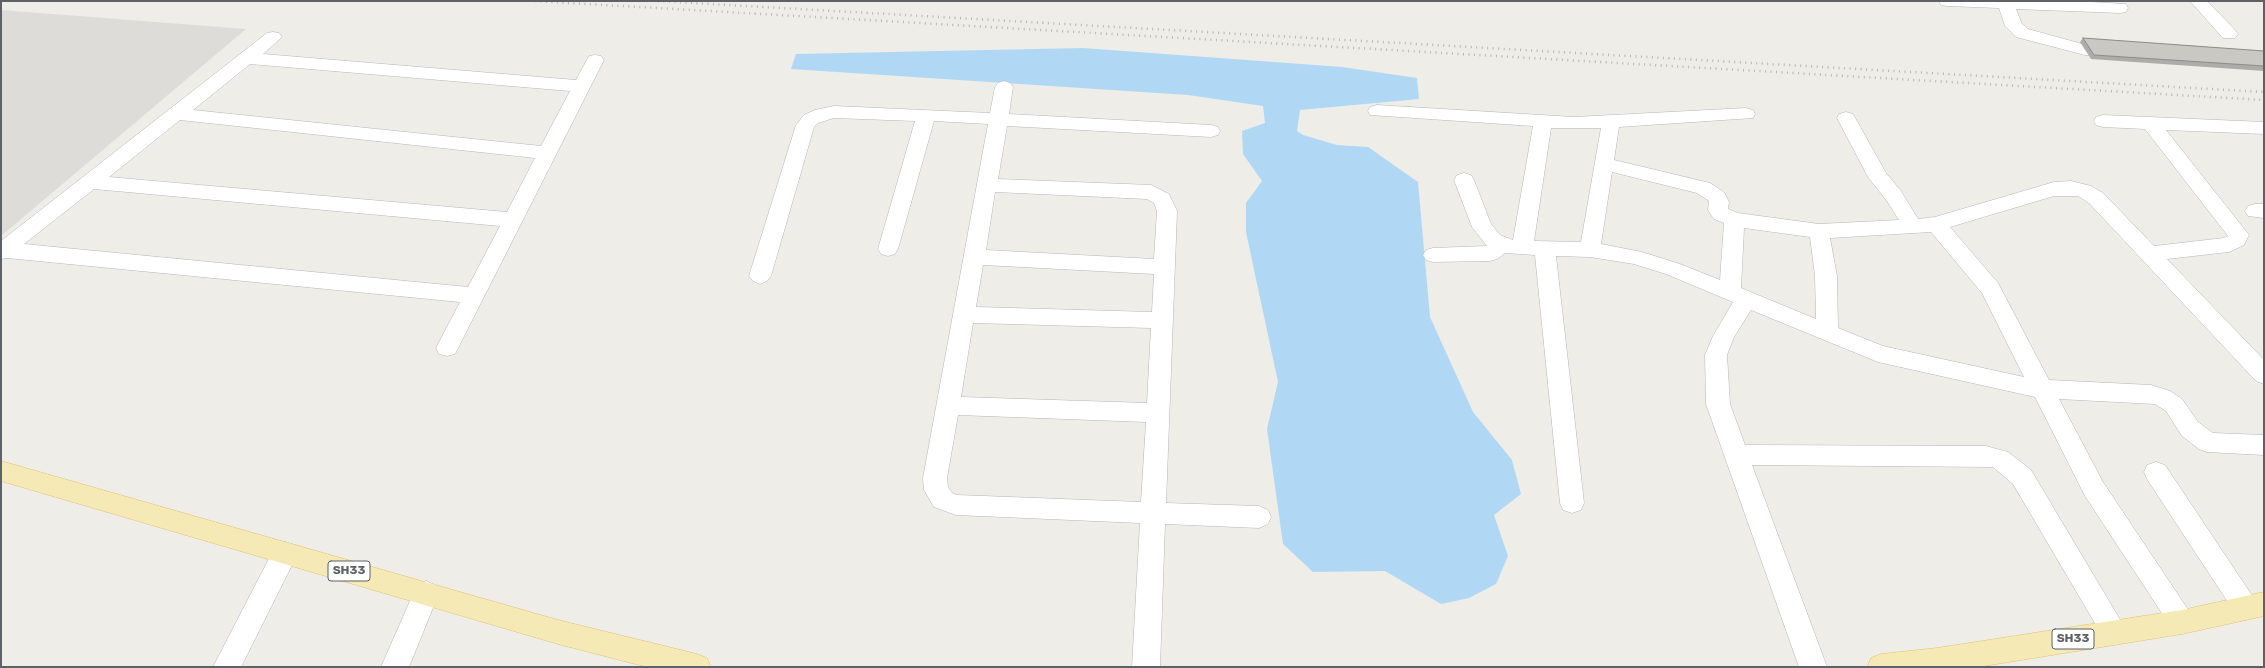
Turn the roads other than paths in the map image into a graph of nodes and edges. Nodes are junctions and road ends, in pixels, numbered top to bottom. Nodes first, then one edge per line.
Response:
1 (1947, 1) edge
2 (2198, 1) edge
3 (2005, 2) edge
4 (2120, 8) dead end
5 (2229, 34) dead end
6 (273, 37) dead end
7 (2132, 53) edge
8 (247, 58) junction
9 (595, 60) dead end
10 (582, 86) junction
11 (1004, 87) dead end
12 (1376, 111) dead end
13 (176, 114) junction
14 (1746, 114) dead end
15 (926, 115) junction
16 (1846, 118) dead end
17 (999, 119) junction
18 (1543, 121) junction
19 (1611, 121) junction
20 (2103, 121) dead end
21 (2151, 124) junction
22 (2264, 128) edge
23 (1211, 131) dead end
24 (547, 153) junction
25 (1604, 164) junction
26 (1464, 180) dead end
27 (91, 182) junction
28 (987, 185) junction
29 (513, 220) junction
30 (1734, 220) junction
31 (1936, 224) junction
32 (1913, 228) junction
33 (1819, 232) junction
34 (1511, 246) junction
35 (888, 249) dead end
36 (1545, 249) junction
37 (1590, 250) junction
38 (3, 251) edge
39 (1433, 254) dead end
40 (2147, 254) junction
41 (974, 257) junction
42 (1165, 267) junction
43 (760, 276) dead end
44 (474, 295) junction
45 (1738, 295) junction
46 (964, 315) junction
47 (1162, 320) junction
48 (1827, 332) junction
49 (447, 348) dead end
50 (2264, 375) edge
51 (2041, 389) junction
52 (948, 406) junction
53 (1158, 413) junction
54 (2264, 445) edge
55 (1737, 456) junction
56 (1, 471) edge
57 (2156, 472) dead end
58 (1572, 503) dead end
59 (1153, 514) junction
60 (1259, 517) dead end
61 (285, 553) junction
62 (426, 593) junction
63 (2255, 606) edge
64 (2182, 622) junction
65 (2115, 633) junction
66 (227, 667) edge
67 (395, 667) edge
68 (697, 667) edge
69 (1146, 667) edge
70 (1813, 667) edge
71 (1881, 667) edge

1 - 3 street
2 - 5 street
3 - 4 street
3 - 7 street
6 - 8 street
8 - 10 street
8 - 13 street
9 - 10 street
10 - 24 street
11 - 17 street
12 - 18 street
13 - 24 street
13 - 27 street
14 - 19 street
15 - 17 street
15 - 35 street
15 - 43 street
16 - 32 street
17 - 23 street
17 - 28 street
18 - 19 street
18 - 34 street
19 - 25 street
20 - 21 street
21 - 22 street
21 - 40 street
24 - 29 street
25 - 30 street
25 - 37 street
26 - 34 street
27 - 29 street
27 - 38 street
28 - 41 street
28 - 42 street
29 - 44 street
30 - 33 street
30 - 45 street
31 - 32 street
31 - 40 street
31 - 51 street
32 - 33 street
33 - 48 street
34 - 36 street
34 - 39 street
36 - 37 street
36 - 58 street
37 - 45 street
38 - 44 street
40 - 50 street
41 - 42 street
41 - 46 street
42 - 47 street
44 - 49 street
45 - 48 street
45 - 55 street
46 - 47 street
46 - 52 street
47 - 53 street
48 - 51 street
51 - 54 street
51 - 64 street
52 - 53 street
52 - 59 street
53 - 59 street
55 - 65 street
55 - 70 street
56 - 61 main road, SH33
57 - 63 street
59 - 60 street
59 - 69 street
61 - 62 main road, SH33
61 - 66 street
62 - 67 street
62 - 68 main road, SH33
63 - 64 main road, SH33
64 - 65 main road, SH33
65 - 71 main road, SH33

